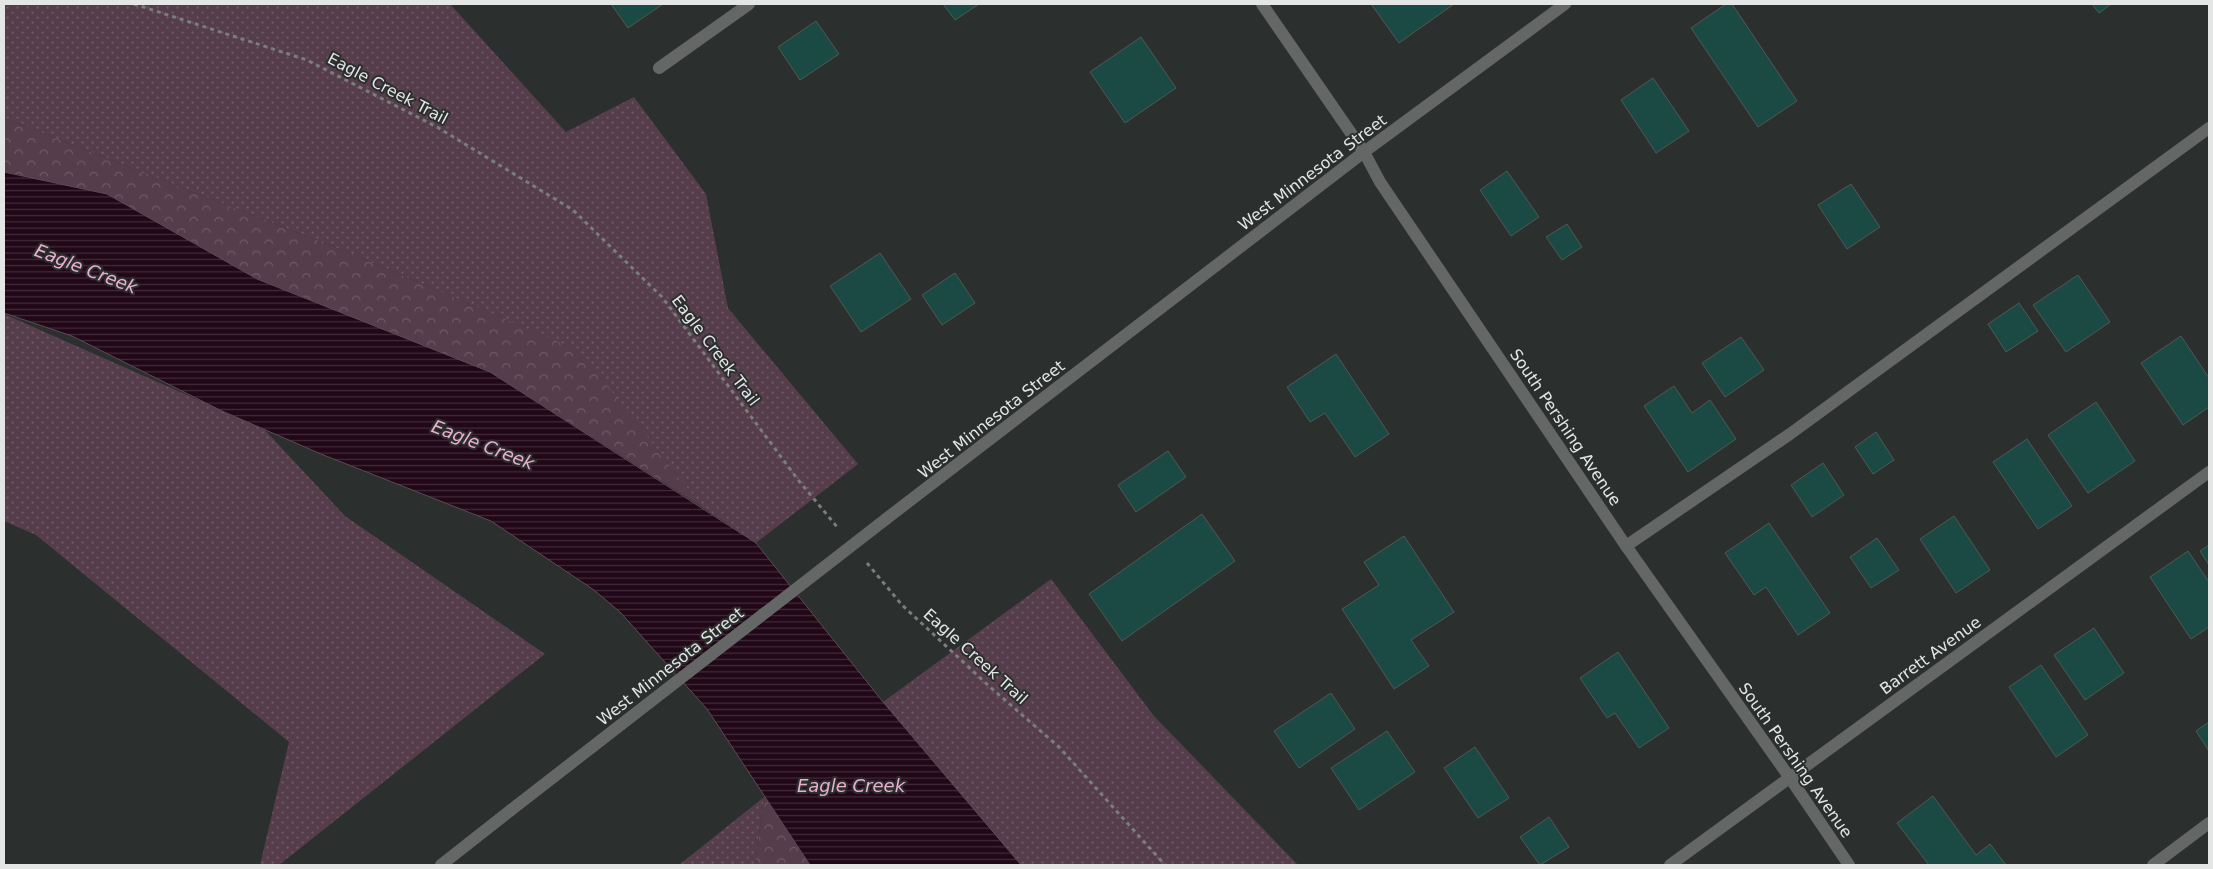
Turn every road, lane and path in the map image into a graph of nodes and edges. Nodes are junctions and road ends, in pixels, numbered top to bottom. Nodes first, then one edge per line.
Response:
1 (134, 4) edge
2 (749, 4) edge
3 (1262, 4) edge
4 (1565, 4) edge
5 (659, 68) dead end
6 (2209, 128) edge
7 (1364, 152) junction
8 (2209, 472) edge
9 (842, 532) dead end
10 (1626, 546) junction
11 (866, 562) dead end
12 (1790, 778) junction
13 (2209, 823) edge
14 (441, 865) edge
15 (1165, 865) edge
16 (1670, 865) edge
17 (1849, 865) edge
18 (2153, 865) edge

1 - 9 path, Eagle Creek Trail
2 - 5 street
3 - 7 street, South Pershing Avenue
4 - 7 street, West Minnesota Street
6 - 10 street
7 - 10 street, South Pershing Avenue
7 - 14 street, West Minnesota Street, bridge
8 - 12 street, Barrett Avenue
10 - 12 street, South Pershing Avenue
11 - 15 path, Eagle Creek Trail
12 - 16 street, Barrett Avenue
12 - 17 street, South Pershing Avenue
13 - 18 street

